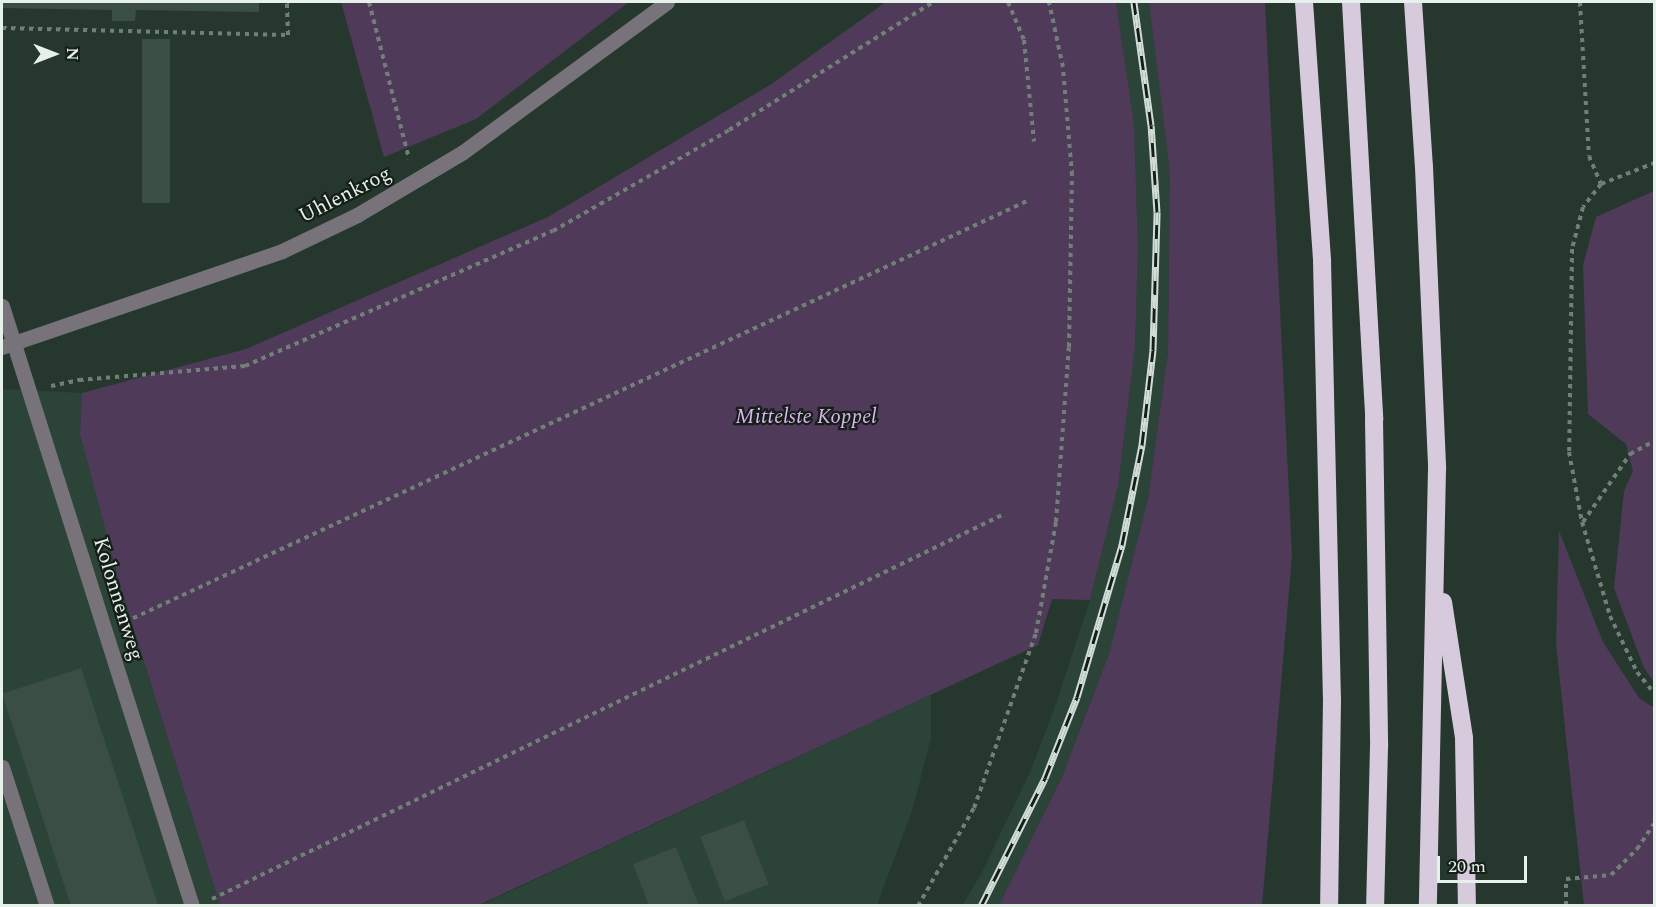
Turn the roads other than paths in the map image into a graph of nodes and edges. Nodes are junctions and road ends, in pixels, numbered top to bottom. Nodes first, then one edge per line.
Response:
1 (667, 2) edge
2 (1304, 2) edge
3 (1351, 2) edge
4 (1413, 2) edge
5 (2, 306) edge
6 (8, 346) edge
7 (1436, 553) junction
8 (2, 767) edge
9 (47, 906) edge
10 (192, 906) edge
11 (1329, 906) edge
12 (1375, 906) edge
13 (1428, 906) edge
14 (1467, 906) edge

1 - 6 street, Uhlenkrog
2 - 11 highway
3 - 12 highway
4 - 7 highway
5 - 6 street, Kolonnenweg
6 - 10 street, Kolonnenweg
7 - 13 highway
7 - 14 highway
8 - 9 street

